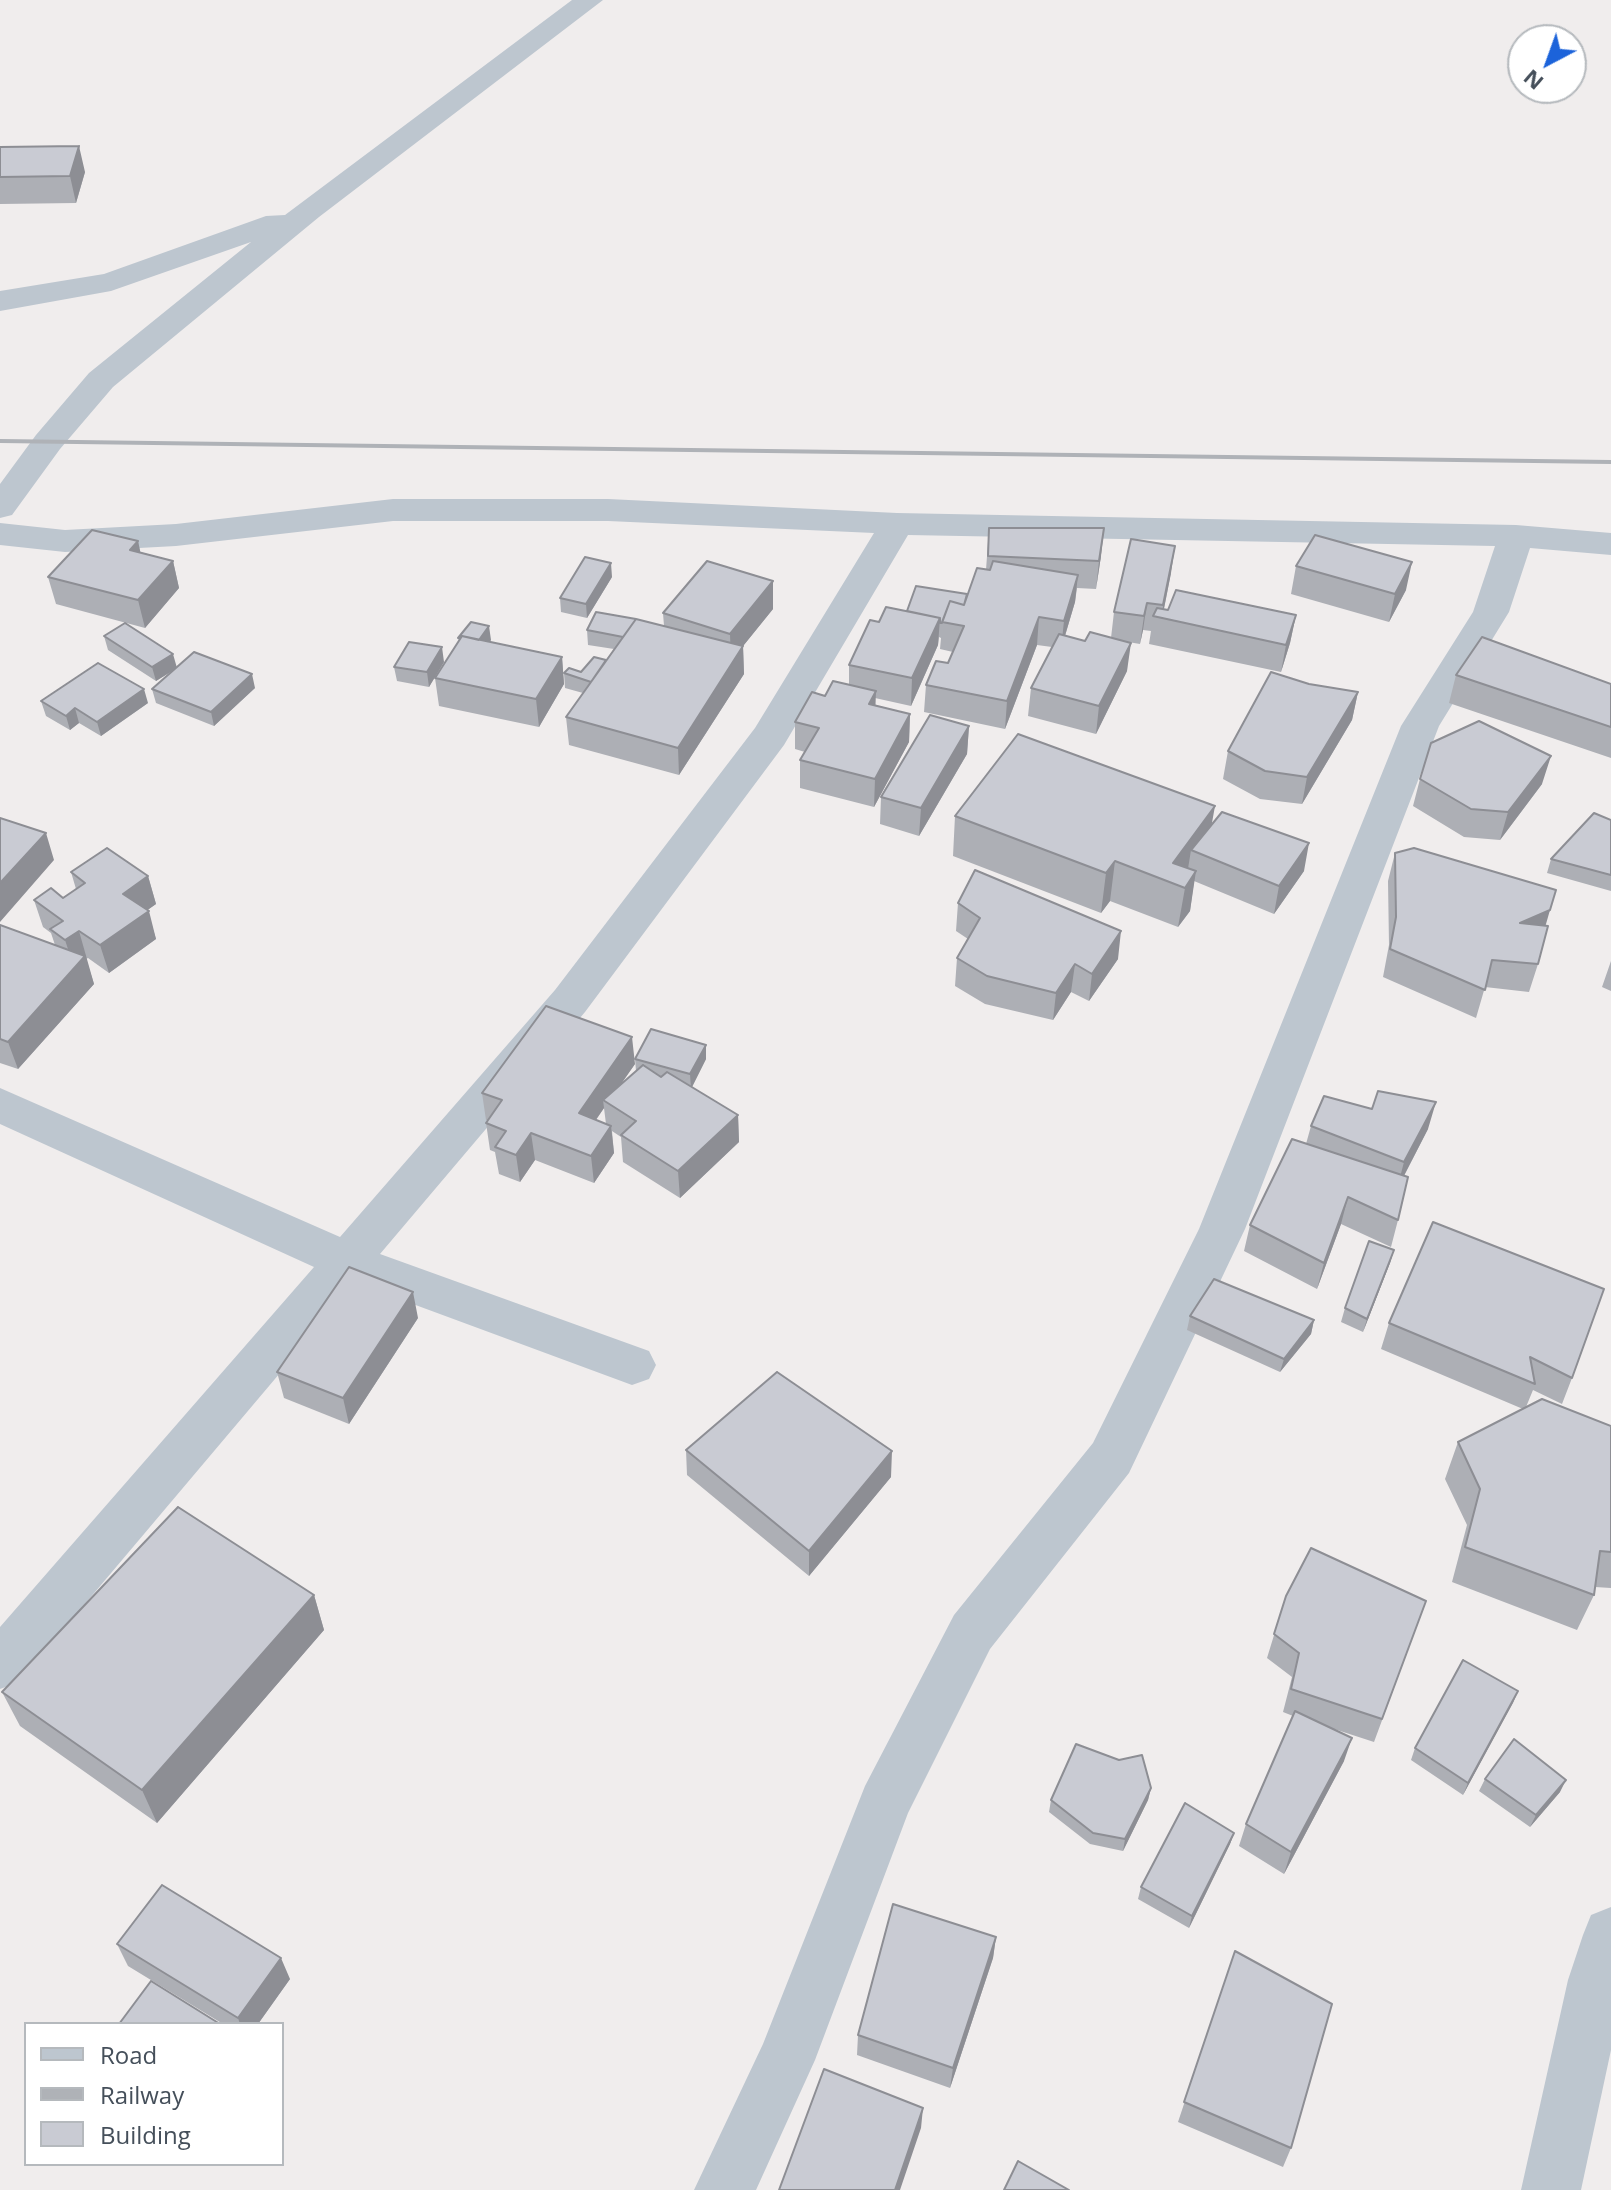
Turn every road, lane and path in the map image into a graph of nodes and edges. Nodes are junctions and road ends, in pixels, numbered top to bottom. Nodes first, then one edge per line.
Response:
1 (589, 0) edge
2 (308, 211) junction
3 (0, 301) edge
4 (0, 508) edge
5 (897, 524) junction
6 (0, 534) edge
7 (1516, 536) junction
8 (1611, 544) edge
9 (0, 1105) edge
10 (347, 1261) junction
11 (632, 1365) dead end
12 (0, 1665) edge
13 (1611, 1935) edge
14 (724, 2190) edge
15 (1551, 2190) edge

1 - 2 street
2 - 3 street
2 - 4 street
5 - 6 street
5 - 7 street
5 - 10 street
7 - 8 street
7 - 14 street
9 - 10 street
10 - 11 street
10 - 12 street
13 - 15 street

